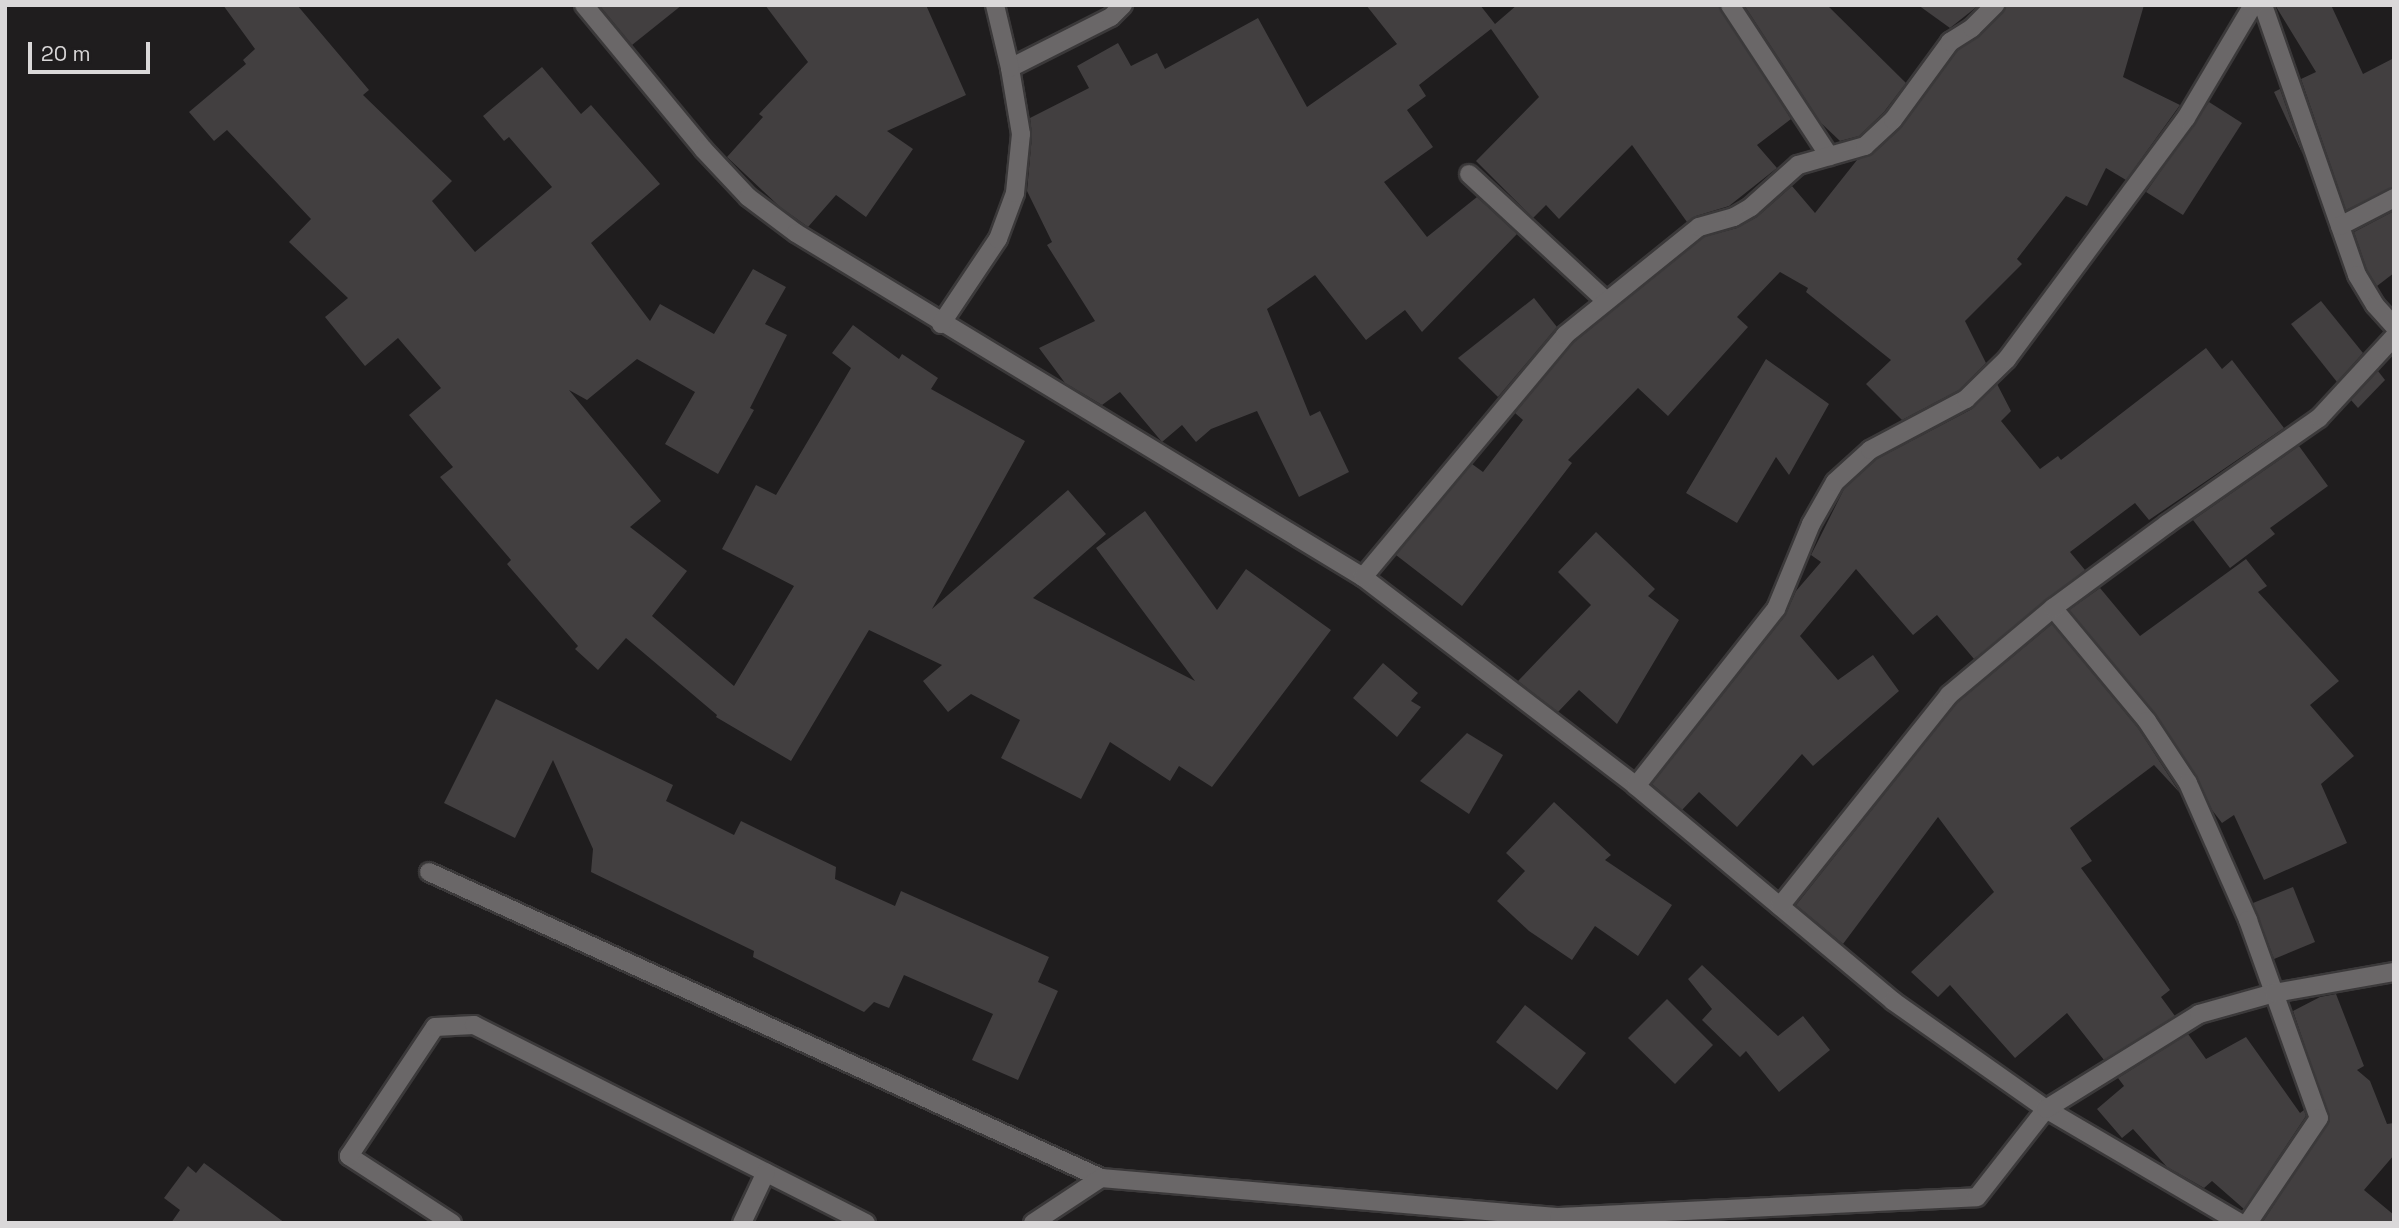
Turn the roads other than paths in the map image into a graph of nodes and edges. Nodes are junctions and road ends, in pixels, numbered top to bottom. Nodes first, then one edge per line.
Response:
1 (584, 5) edge
2 (995, 5) edge
3 (1123, 5) edge
4 (1730, 5) edge
5 (1995, 5) edge
6 (2253, 5) edge
7 (2263, 5) edge
8 (1010, 68) junction
9 (1829, 156) junction
10 (1469, 174) dead end
11 (2394, 198) edge
12 (2340, 226) junction
13 (1606, 301) junction
14 (941, 324) junction
15 (2394, 326) edge
16 (2394, 337) edge
17 (1363, 577) junction
18 (2053, 608) junction
19 (1636, 786) junction
20 (429, 872) dead end
21 (1780, 906) junction
22 (2394, 972) edge
23 (2274, 993) junction
24 (2046, 1109) junction
25 (766, 1172) junction
26 (1101, 1178) junction
27 (453, 1223) edge
28 (743, 1223) edge
29 (866, 1223) edge
30 (1033, 1223) edge
31 (2240, 1223) edge
32 (2248, 1223) edge

1 - 14 street
2 - 8 street
3 - 8 street
4 - 9 street
5 - 9 street
6 - 19 street
7 - 12 street
8 - 14 street
9 - 13 street
10 - 13 street
11 - 12 street
12 - 15 street
13 - 17 street
14 - 17 street
16 - 18 street
17 - 19 street
18 - 21 street
18 - 23 street
19 - 21 street
20 - 26 street
21 - 24 street
22 - 23 street
23 - 24 street
23 - 32 street
24 - 26 street
24 - 31 street
25 - 27 street
25 - 28 street
25 - 29 street
26 - 30 street

